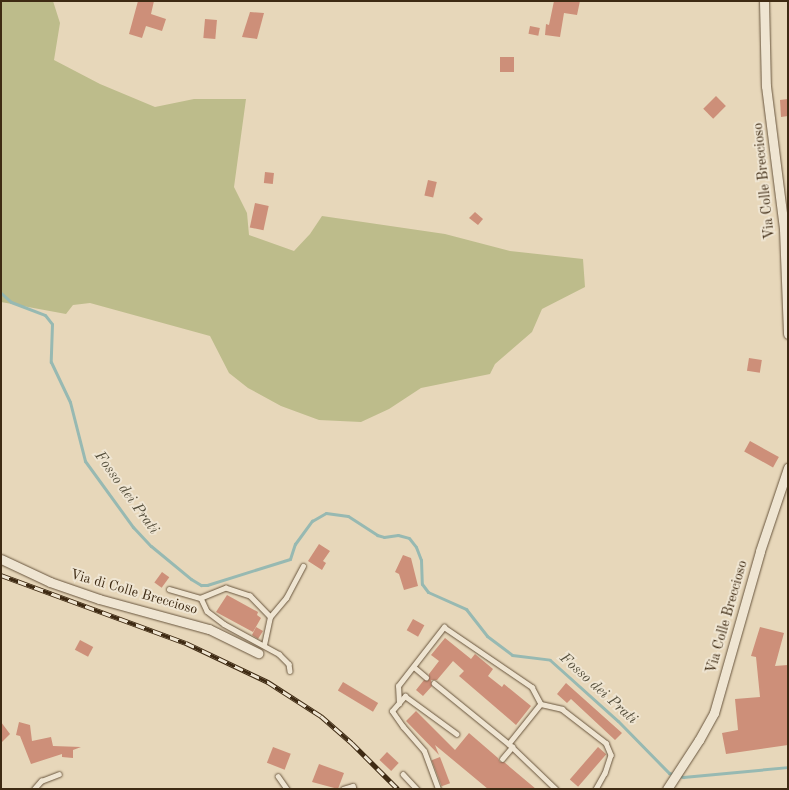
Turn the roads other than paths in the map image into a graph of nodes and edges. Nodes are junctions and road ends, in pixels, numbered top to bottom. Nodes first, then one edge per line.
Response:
1 (764, 1) edge
2 (788, 334) edge
3 (788, 468) edge
4 (1, 559) edge
5 (303, 566) dead end
6 (169, 589) dead end
7 (200, 598) junction
8 (270, 617) junction
9 (261, 649) junction
10 (414, 667) junction
11 (290, 671) dead end
12 (426, 677) dead end
13 (434, 683) dead end
14 (399, 704) junction
15 (541, 704) junction
16 (457, 734) dead end
17 (510, 746) junction
18 (502, 759) dead end
19 (59, 774) dead end
20 (403, 774) dead end
21 (278, 776) dead end
22 (670, 785) edge
23 (34, 789) edge
24 (287, 789) edge
25 (343, 789) edge
26 (354, 789) edge
27 (417, 789) edge
28 (438, 789) edge
29 (556, 789) edge
30 (596, 789) edge

1 - 2 street, Via Colle Breccioso
3 - 22 street, Via Colle Breccioso
4 - 9 street, Via di Colle Breccioso
5 - 8 lane
6 - 7 lane
7 - 8 lane
7 - 9 lane
8 - 9 lane
9 - 11 lane
10 - 12 lane
10 - 14 lane
10 - 15 lane
13 - 17 lane
14 - 16 lane
14 - 28 lane
15 - 17 lane
15 - 30 lane
17 - 18 lane
17 - 29 lane
19 - 23 lane
20 - 27 lane
21 - 24 lane
25 - 26 lane

